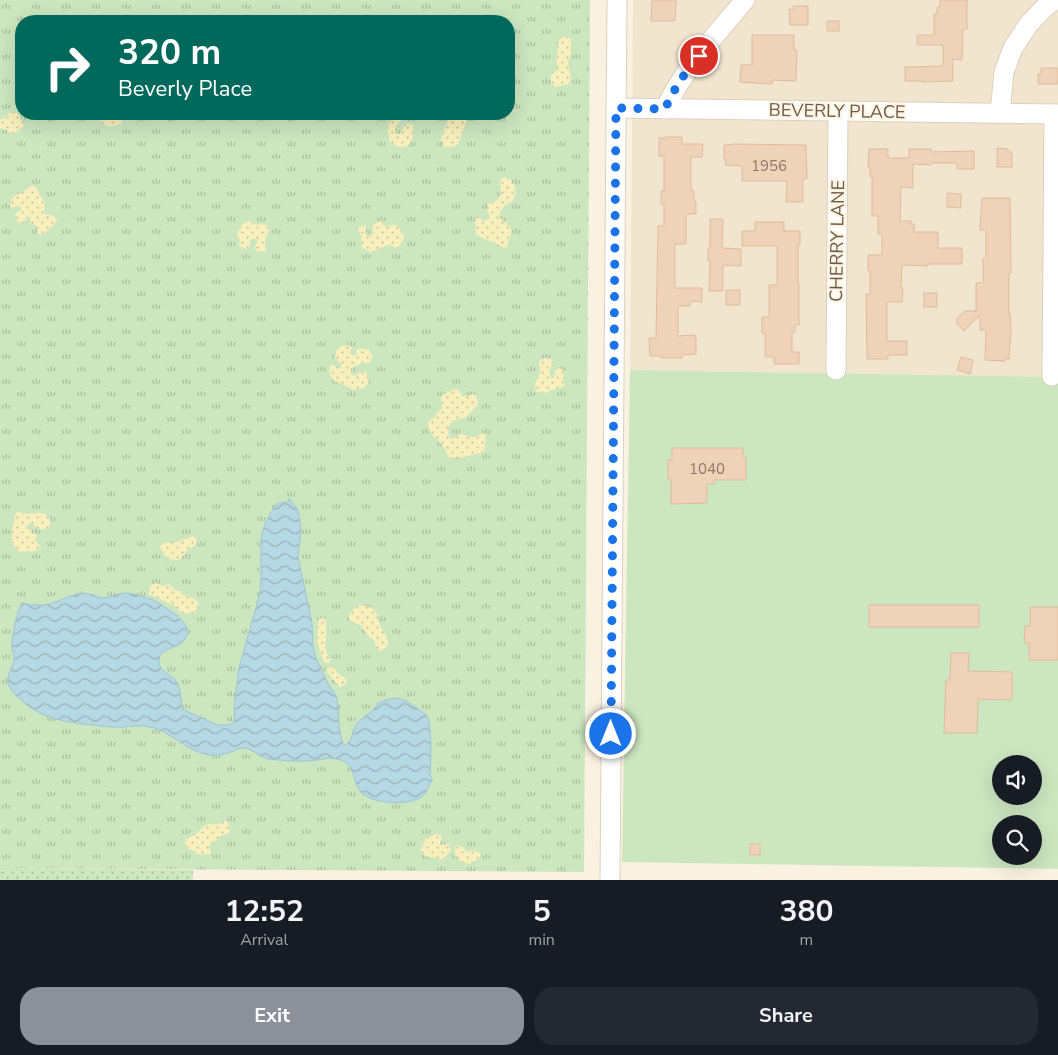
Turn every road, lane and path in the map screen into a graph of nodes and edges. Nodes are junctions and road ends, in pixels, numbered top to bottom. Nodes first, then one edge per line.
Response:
1 (617, 0) edge
2 (745, 0) edge
3 (1055, 0) edge
4 (616, 108) junction
5 (665, 109) junction
6 (838, 112) junction
7 (1000, 113) junction
8 (1056, 114) edge
9 (836, 370) dead end
10 (1052, 376) dead end
11 (610, 880) edge

1 - 4 street
2 - 5 street
3 - 7 street
4 - 5 street, BEVERLY PLACE
4 - 11 street
5 - 6 street, BEVERLY PLACE
6 - 7 street, BEVERLY PLACE
6 - 9 street, CHERRY LANE
7 - 8 street, BEVERLY PLACE
8 - 10 street

